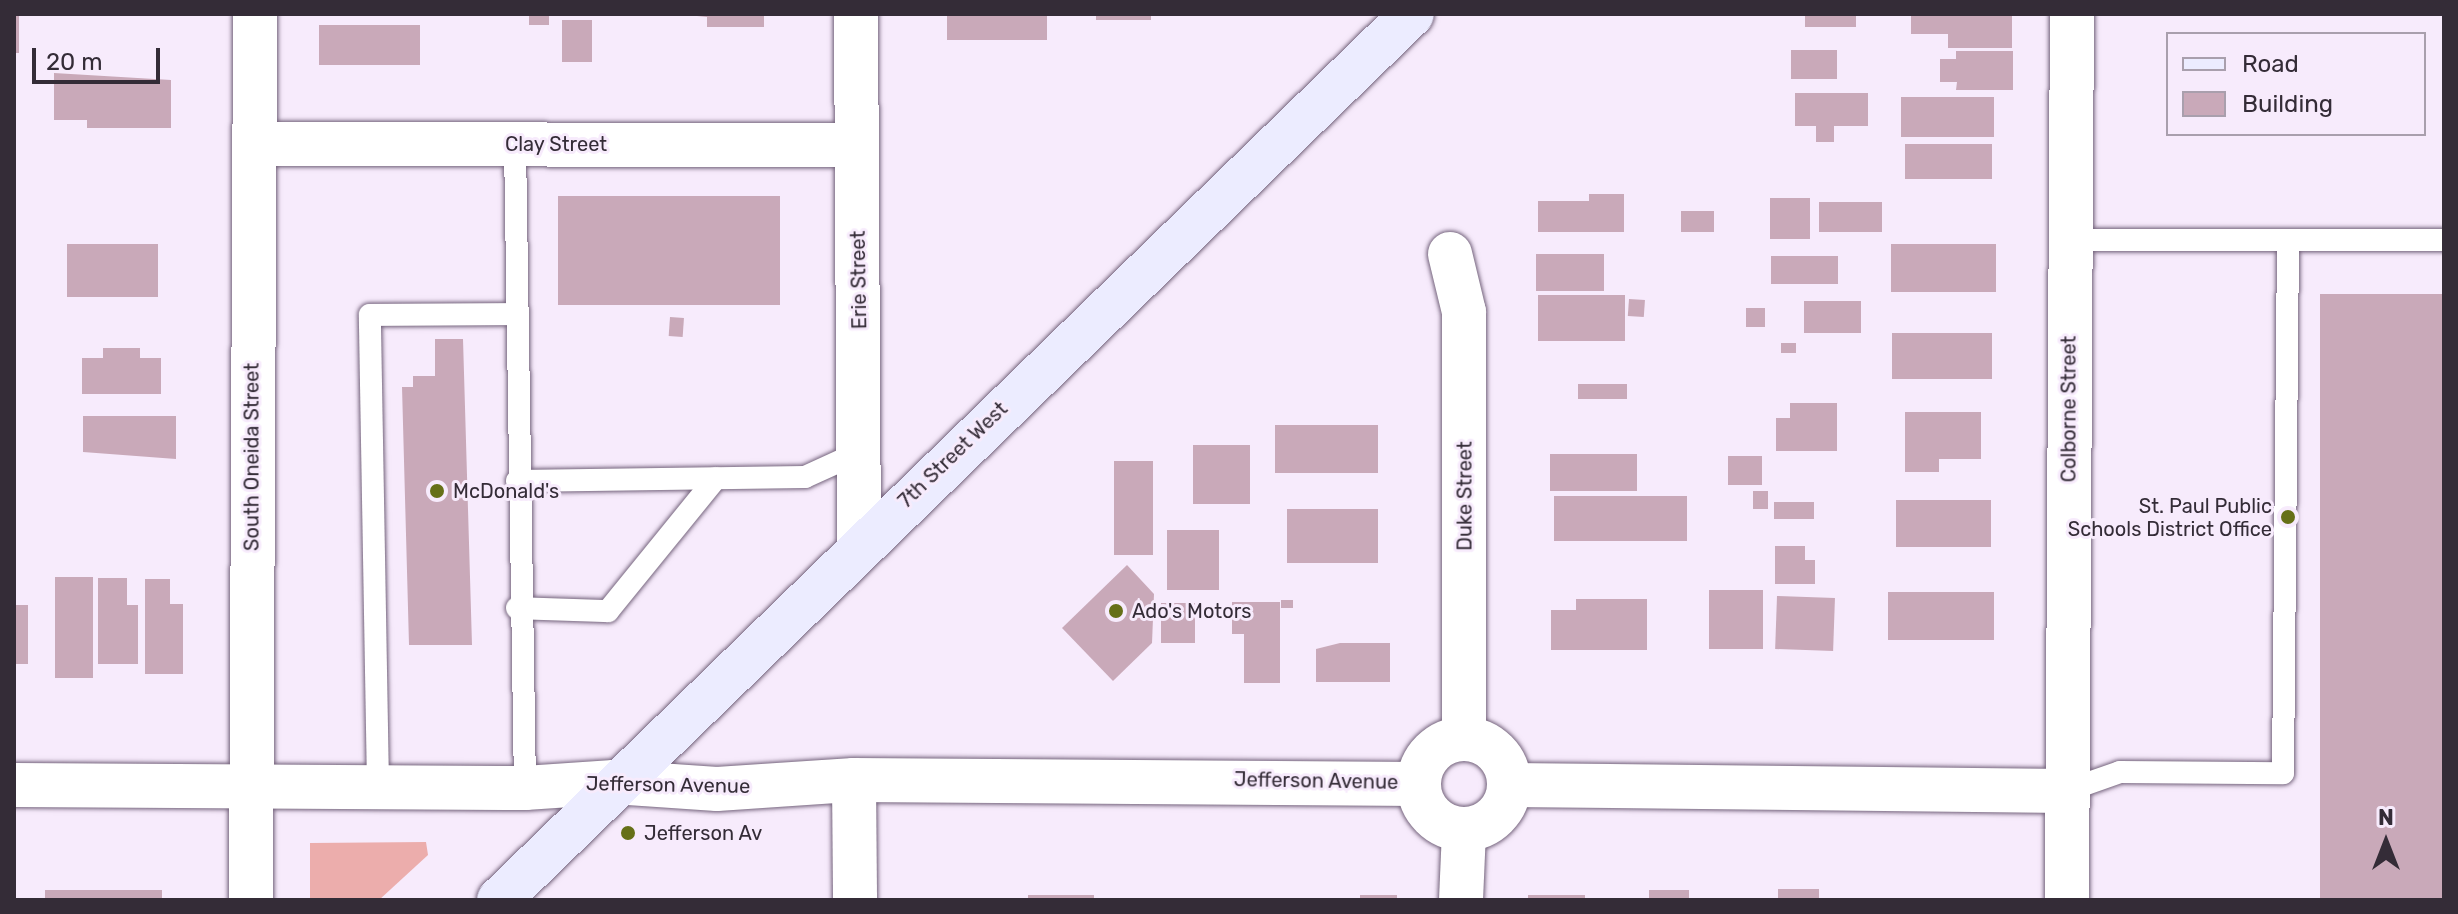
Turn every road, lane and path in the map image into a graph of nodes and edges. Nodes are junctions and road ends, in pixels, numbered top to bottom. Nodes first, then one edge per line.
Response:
1 (255, 14) edge
2 (856, 14) edge
3 (1412, 14) edge
4 (2072, 14) edge
5 (255, 144) junction
6 (515, 144) junction
7 (856, 145) junction
8 (2071, 240) junction
9 (2288, 240) junction
10 (2444, 240) edge
11 (1450, 254) dead end
12 (517, 314) junction
13 (863, 451) junction
14 (716, 478) junction
15 (517, 481) junction
16 (859, 546) junction
17 (517, 608) junction
18 (1464, 739) junction
19 (854, 780) junction
20 (614, 782) junction
21 (1418, 784) junction
22 (14, 785) edge
23 (253, 785) junction
24 (378, 785) junction
25 (1509, 785) junction
26 (525, 788) junction
27 (2066, 791) junction
28 (1464, 830) junction
29 (251, 900) edge
30 (499, 900) edge
31 (855, 900) edge
32 (1461, 900) edge
33 (2067, 900) edge

1 - 5 street, South Oneida Street
2 - 7 street, Erie Street
3 - 16 main road, 7th Street West
4 - 8 street, Colborne Street
5 - 6 street, Clay Street
5 - 23 street, South Oneida Street
6 - 7 street, Clay Street
6 - 12 lane
7 - 13 street, Erie Street
8 - 9 lane
8 - 27 street, Colborne Street
9 - 10 lane
9 - 27 lane
11 - 18 street, Duke Street
12 - 15 lane
12 - 24 lane
13 - 14 lane
13 - 16 street, Erie Street
14 - 15 lane
14 - 17 lane
15 - 17 lane
16 - 20 main road, 7th Street West
17 - 26 lane
18 - 21 street
18 - 25 street
19 - 20 street, Jefferson Avenue
19 - 21 street, Jefferson Avenue
19 - 31 street
20 - 26 street, Jefferson Avenue
20 - 30 main road, 7th Street West
21 - 28 street
22 - 23 street, Jefferson Avenue
23 - 24 street, Jefferson Avenue
23 - 29 street, South Oneida Street
24 - 26 street, Jefferson Avenue
25 - 27 street
25 - 28 street
27 - 33 street, Colborne Street
28 - 32 street

